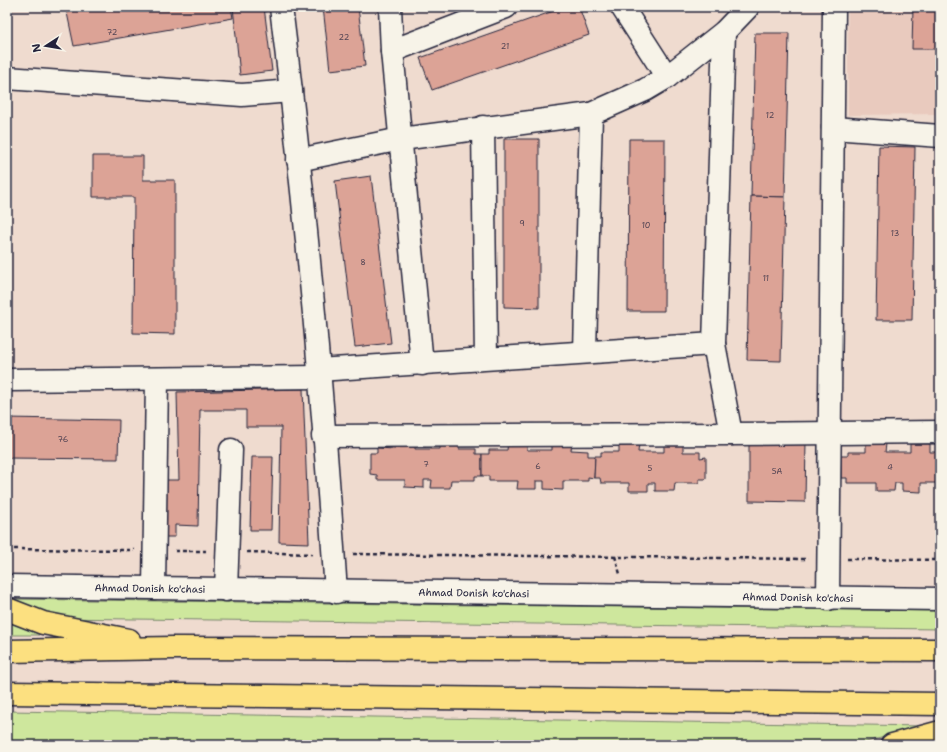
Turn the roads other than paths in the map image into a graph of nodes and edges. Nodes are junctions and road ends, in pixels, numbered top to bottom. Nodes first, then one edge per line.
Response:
1 (281, 7) edge
2 (390, 7) edge
3 (506, 7) edge
4 (622, 7) edge
5 (748, 7) edge
6 (834, 7) edge
7 (724, 32) junction
8 (392, 52) junction
9 (667, 77) junction
10 (7, 78) edge
11 (291, 91) junction
12 (591, 114) junction
13 (483, 127) junction
14 (834, 128) junction
15 (940, 136) edge
16 (401, 140) junction
17 (298, 160) junction
18 (714, 344) junction
19 (585, 352) junction
20 (486, 358) junction
21 (422, 364) junction
22 (318, 373) junction
23 (157, 379) junction
24 (7, 380) edge
25 (940, 432) edge
26 (730, 434) junction
27 (829, 434) junction
28 (323, 436) junction
29 (231, 450) dead end
30 (7, 586) edge
31 (154, 588) junction
32 (226, 590) junction
33 (336, 592) junction
34 (828, 598) junction
35 (940, 599) edge
36 (7, 609) edge
37 (173, 648) junction
38 (940, 650) edge
39 (7, 651) edge
40 (7, 693) edge
41 (940, 704) edge
42 (940, 732) edge
43 (892, 745) edge

1 - 11 street
2 - 8 street
3 - 8 street
4 - 9 street
5 - 7 street
6 - 14 street
7 - 9 street
7 - 18 street
8 - 16 street
9 - 12 street
10 - 11 street
11 - 17 street
12 - 13 street
12 - 19 street
13 - 16 street
13 - 20 street
14 - 15 street
14 - 27 street
16 - 17 street
16 - 21 street
17 - 22 street
18 - 19 street
18 - 26 street
19 - 20 street
20 - 21 street
21 - 22 street
22 - 23 street
22 - 28 street
23 - 24 street
23 - 31 street
25 - 27 street
26 - 27 street
26 - 28 street
27 - 34 street
28 - 33 street
29 - 32 street
30 - 31 street, Ahmad Donish ko'chasi
31 - 32 street, Ahmad Donish ko'chasi
32 - 33 street, Ahmad Donish ko'chasi
33 - 34 street, Ahmad Donish ko'chasi
34 - 35 street, Ahmad Donish ko'chasi
36 - 37 main road
37 - 38 main road
37 - 39 main road
40 - 41 main road
42 - 43 main road

